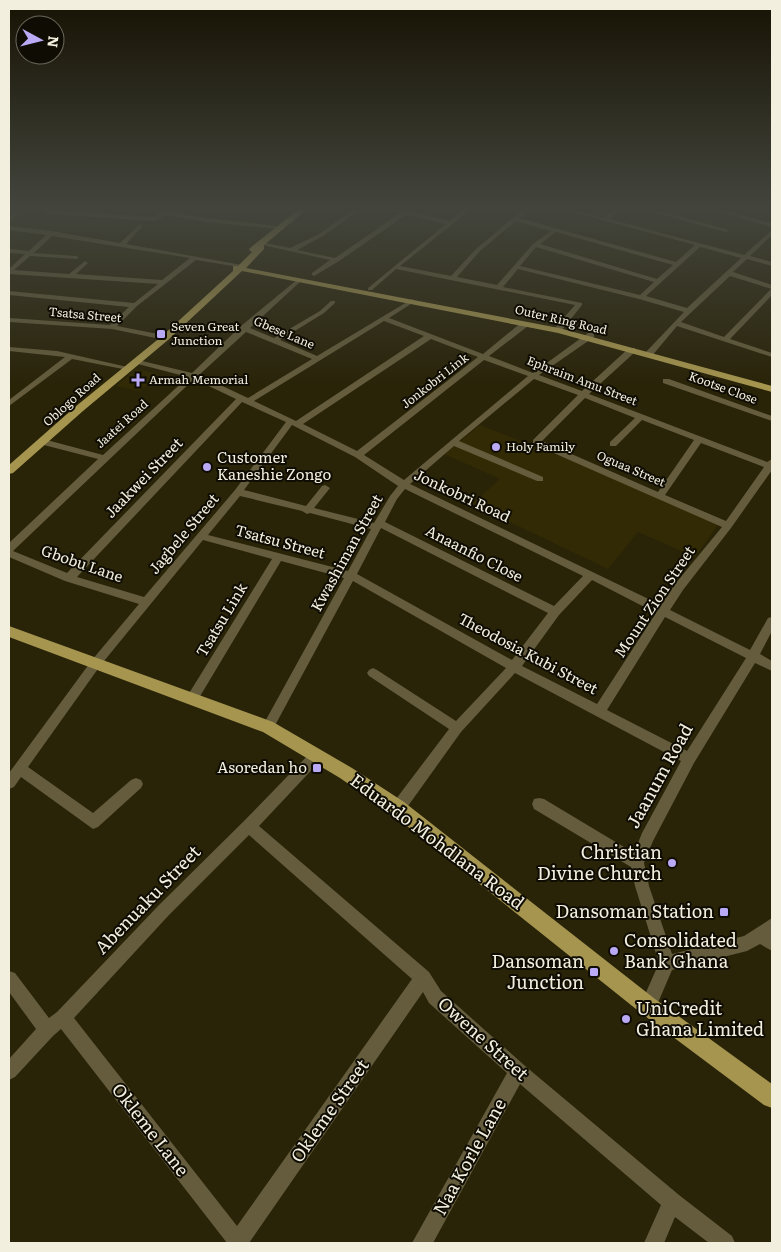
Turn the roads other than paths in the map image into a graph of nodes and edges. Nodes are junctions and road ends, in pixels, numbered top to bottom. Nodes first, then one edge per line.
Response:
1 (78, 268) edge
2 (181, 268) edge
3 (237, 268) edge
4 (246, 268) edge
5 (247, 268) edge
6 (323, 268) edge
7 (393, 268) edge
8 (403, 268) edge
9 (462, 268) edge
10 (515, 268) edge
11 (522, 268) edge
12 (615, 268) edge
13 (671, 268) edge
14 (733, 268) edge
15 (9, 272) edge
16 (728, 273) junction
17 (314, 274) dead end
18 (70, 276) junction
19 (453, 278) junction
20 (299, 280) junction
21 (658, 281) junction
22 (165, 282) junction
23 (499, 287) junction
24 (772, 287) edge
25 (370, 289) junction
26 (772, 291) edge
27 (9, 293) edge
28 (641, 297) junction
29 (412, 301) junction
30 (333, 302) dead end
31 (135, 305) junction
32 (689, 311) junction
33 (383, 318) junction
34 (9, 320) edge
35 (676, 323) junction
36 (525, 324) junction
37 (112, 327) junction
38 (244, 328) junction
39 (559, 328) junction
40 (430, 336) junction
41 (162, 337) junction
42 (584, 337) junction
43 (276, 340) junction
44 (725, 340) junction
45 (9, 349) edge
46 (632, 350) junction
47 (649, 353) junction
48 (772, 355) edge
49 (71, 356) junction
50 (316, 358) junction
51 (483, 358) junction
52 (137, 361) junction
53 (128, 368) junction
54 (194, 376) junction
55 (533, 376) junction
56 (666, 381) dead end
57 (772, 384) edge
58 (772, 389) edge
59 (584, 394) junction
60 (244, 400) junction
61 (9, 404) edge
62 (641, 417) junction
63 (772, 419) edge
64 (294, 422) junction
65 (699, 439) junction
66 (43, 442) junction
67 (453, 442) junction
68 (613, 444) dead end
69 (358, 455) junction
70 (103, 458) junction
71 (771, 465) edge
72 (9, 471) edge
73 (540, 478) dead end
74 (404, 485) junction
75 (326, 488) dead end
76 (238, 492) junction
77 (660, 495) junction
78 (308, 510) junction
79 (378, 525) junction
80 (728, 526) junction
81 (200, 536) junction
82 (10, 554) edge
83 (278, 557) junction
84 (352, 576) junction
85 (589, 576) junction
86 (69, 578) junction
87 (147, 602) junction
88 (555, 612) junction
89 (664, 612) junction
90 (772, 621) edge
91 (9, 631) edge
92 (753, 656) junction
93 (96, 663) junction
94 (772, 666) edge
95 (514, 667) junction
96 (372, 673) dead end
97 (192, 699) junction
98 (599, 711) junction
99 (268, 727) junction
100 (456, 728) junction
101 (316, 756) junction
102 (689, 760) junction
103 (21, 769) junction
104 (9, 784) edge
105 (136, 784) dead end
106 (539, 804) dead end
107 (398, 808) junction
108 (249, 826) junction
109 (637, 863) junction
110 (769, 935) edge
111 (667, 963) junction
112 (423, 978) junction
113 (9, 979) edge
114 (648, 1006) junction
115 (63, 1018) junction
116 (47, 1030) junction
117 (9, 1071) edge
118 (518, 1071) junction
119 (772, 1097) edge
120 (672, 1202) junction
121 (238, 1242) edge
122 (422, 1243) edge
123 (654, 1243) edge
124 (725, 1243) edge

1 - 18 street
2 - 22 street
3 - 41 main road, Oblogo Road
4 - 20 main road, Outer Ring Road
5 - 25 main road, Outer Ring Road
6 - 17 street
7 - 25 street
8 - 19 street
9 - 19 street
10 - 23 street
11 - 28 street
12 - 21 street
13 - 21 street
14 - 16 street
15 - 18 street
16 - 24 street
16 - 32 street
18 - 22 street
19 - 23 street
20 - 29 main road, Outer Ring Road
20 - 38 street, Jaatei Road
21 - 28 street
22 - 31 street
23 - 39 street
25 - 39 main road, Outer Ring Road
26 - 44 street
27 - 31 street
28 - 32 street
29 - 33 street, Jaakwei Street
29 - 36 main road, Outer Ring Road
30 - 43 street
31 - 37 street
32 - 35 street
33 - 40 street, Ephraim Amu Street
33 - 50 street, Jaakwei Street
34 - 37 street, Tsatsa Street
35 - 44 street
35 - 47 street
36 - 42 main road, Outer Ring Road
36 - 51 street, Jonkobri Link
37 - 41 street, Tsatsa Street
38 - 43 street, Gbese Lane
38 - 54 street, Jaatei Road
39 - 42 main road, Outer Ring Road
40 - 51 street, Ephraim Amu Street
40 - 64 street, Jagbele Street
41 - 52 main road, Oblogo Road
42 - 46 main road, Outer Ring Road
42 - 47 main road, Outer Ring Road
42 - 55 street, Kwashiman Street
43 - 50 street, Gbese Lane
44 - 48 street
45 - 49 street
46 - 47 main road, Outer Ring Road
46 - 59 street, Oguaa Street
47 - 57 main road, Outer Ring Road
47 - 58 main road, Outer Ring Road
49 - 53 street
49 - 61 street
50 - 60 street, Jaakwei Street
51 - 55 street, Ephraim Amu Street
51 - 69 street, Jonkobri Link
52 - 53 main road, Oblogo Road
52 - 54 street, Jonkobri Road
53 - 66 main road, Oblogo Road
54 - 60 street, Jonkobri Road
54 - 70 street, Jaatei Road
55 - 59 street, Ephraim Amu Street
55 - 67 street, Kwashiman Street
56 - 63 street, Kootse Close
59 - 62 street, Ephraim Amu Street
59 - 77 street, Oguaa Street
60 - 64 street, Jonkobri Road
60 - 86 street, Jaakwei Street
62 - 65 street, Ephraim Amu Street
62 - 68 street
64 - 69 street, Jonkobri Road
64 - 76 street, Jagbele Street
65 - 71 street, Ephraim Amu Street
65 - 77 street
66 - 70 street
66 - 72 main road, Oblogo Road
67 - 73 street
67 - 74 street, Kwashiman Street
69 - 74 street, Jonkobri Road
70 - 82 street, Jaatei Road
71 - 80 street, Mount Zion Street
74 - 79 street, Kwashiman Street
74 - 85 street, Jonkobri Road
75 - 78 street
76 - 78 street, Anaanfio Close
76 - 81 street, Jagbele Street
77 - 80 street, Oguaa Street
78 - 79 street, Anaanfio Close
79 - 84 street, Kwashiman Street
79 - 88 street, Anaanfio Close
80 - 89 street, Mount Zion Street
81 - 83 street, Tsatsu Street
81 - 87 street, Jagbele Street
82 - 86 street, Gbobu Lane
83 - 84 street, Tsatsu Street
83 - 97 street, Tsatsu Link
84 - 95 street, Theodosia Kubi Street
84 - 99 street, Kwashiman Street
85 - 88 street
85 - 89 street, Jonkobri Road
86 - 87 street, Gbobu Lane
87 - 93 street, Jagbele Street
88 - 95 street
89 - 92 street, Jonkobri Road
89 - 98 street, Mount Zion Street
90 - 92 street, Jaanum Road
91 - 93 main road, Eduardo Mohdlana Road
92 - 94 street, Jonkobri Road
92 - 102 street, Jaanum Road
93 - 97 main road, Eduardo Mohdlana Road
93 - 103 street, Jagbele Street
95 - 98 street, Theodosia Kubi Street
95 - 100 street
96 - 100 street
97 - 99 main road, Eduardo Mohdlana Road
98 - 102 street, Theodosia Kubi Street
99 - 101 main road, Eduardo Mohdlana Road
100 - 107 street
101 - 107 main road, Eduardo Mohdlana Road
101 - 108 street, Abenuaku Street
102 - 109 street, Jaanum Road
103 - 104 street, Jagbele Street
103 - 105 street
106 - 109 street
107 - 114 main road, Eduardo Mohdlana Road
108 - 112 street, Owene Street
108 - 115 street, Abenuaku Street
109 - 111 street
110 - 111 street
111 - 114 street
112 - 118 street, Owene Street
112 - 121 street, Okleme Street
113 - 116 street
114 - 119 main road, Eduardo Mohdlana Road
115 - 116 street, Abenuaku Street
115 - 121 street, Okleme Lane
116 - 117 street, Abenuaku Street
118 - 120 street, Owene Street
118 - 122 street, Naa Korle Lane
120 - 123 street
120 - 124 street, Owene Street

